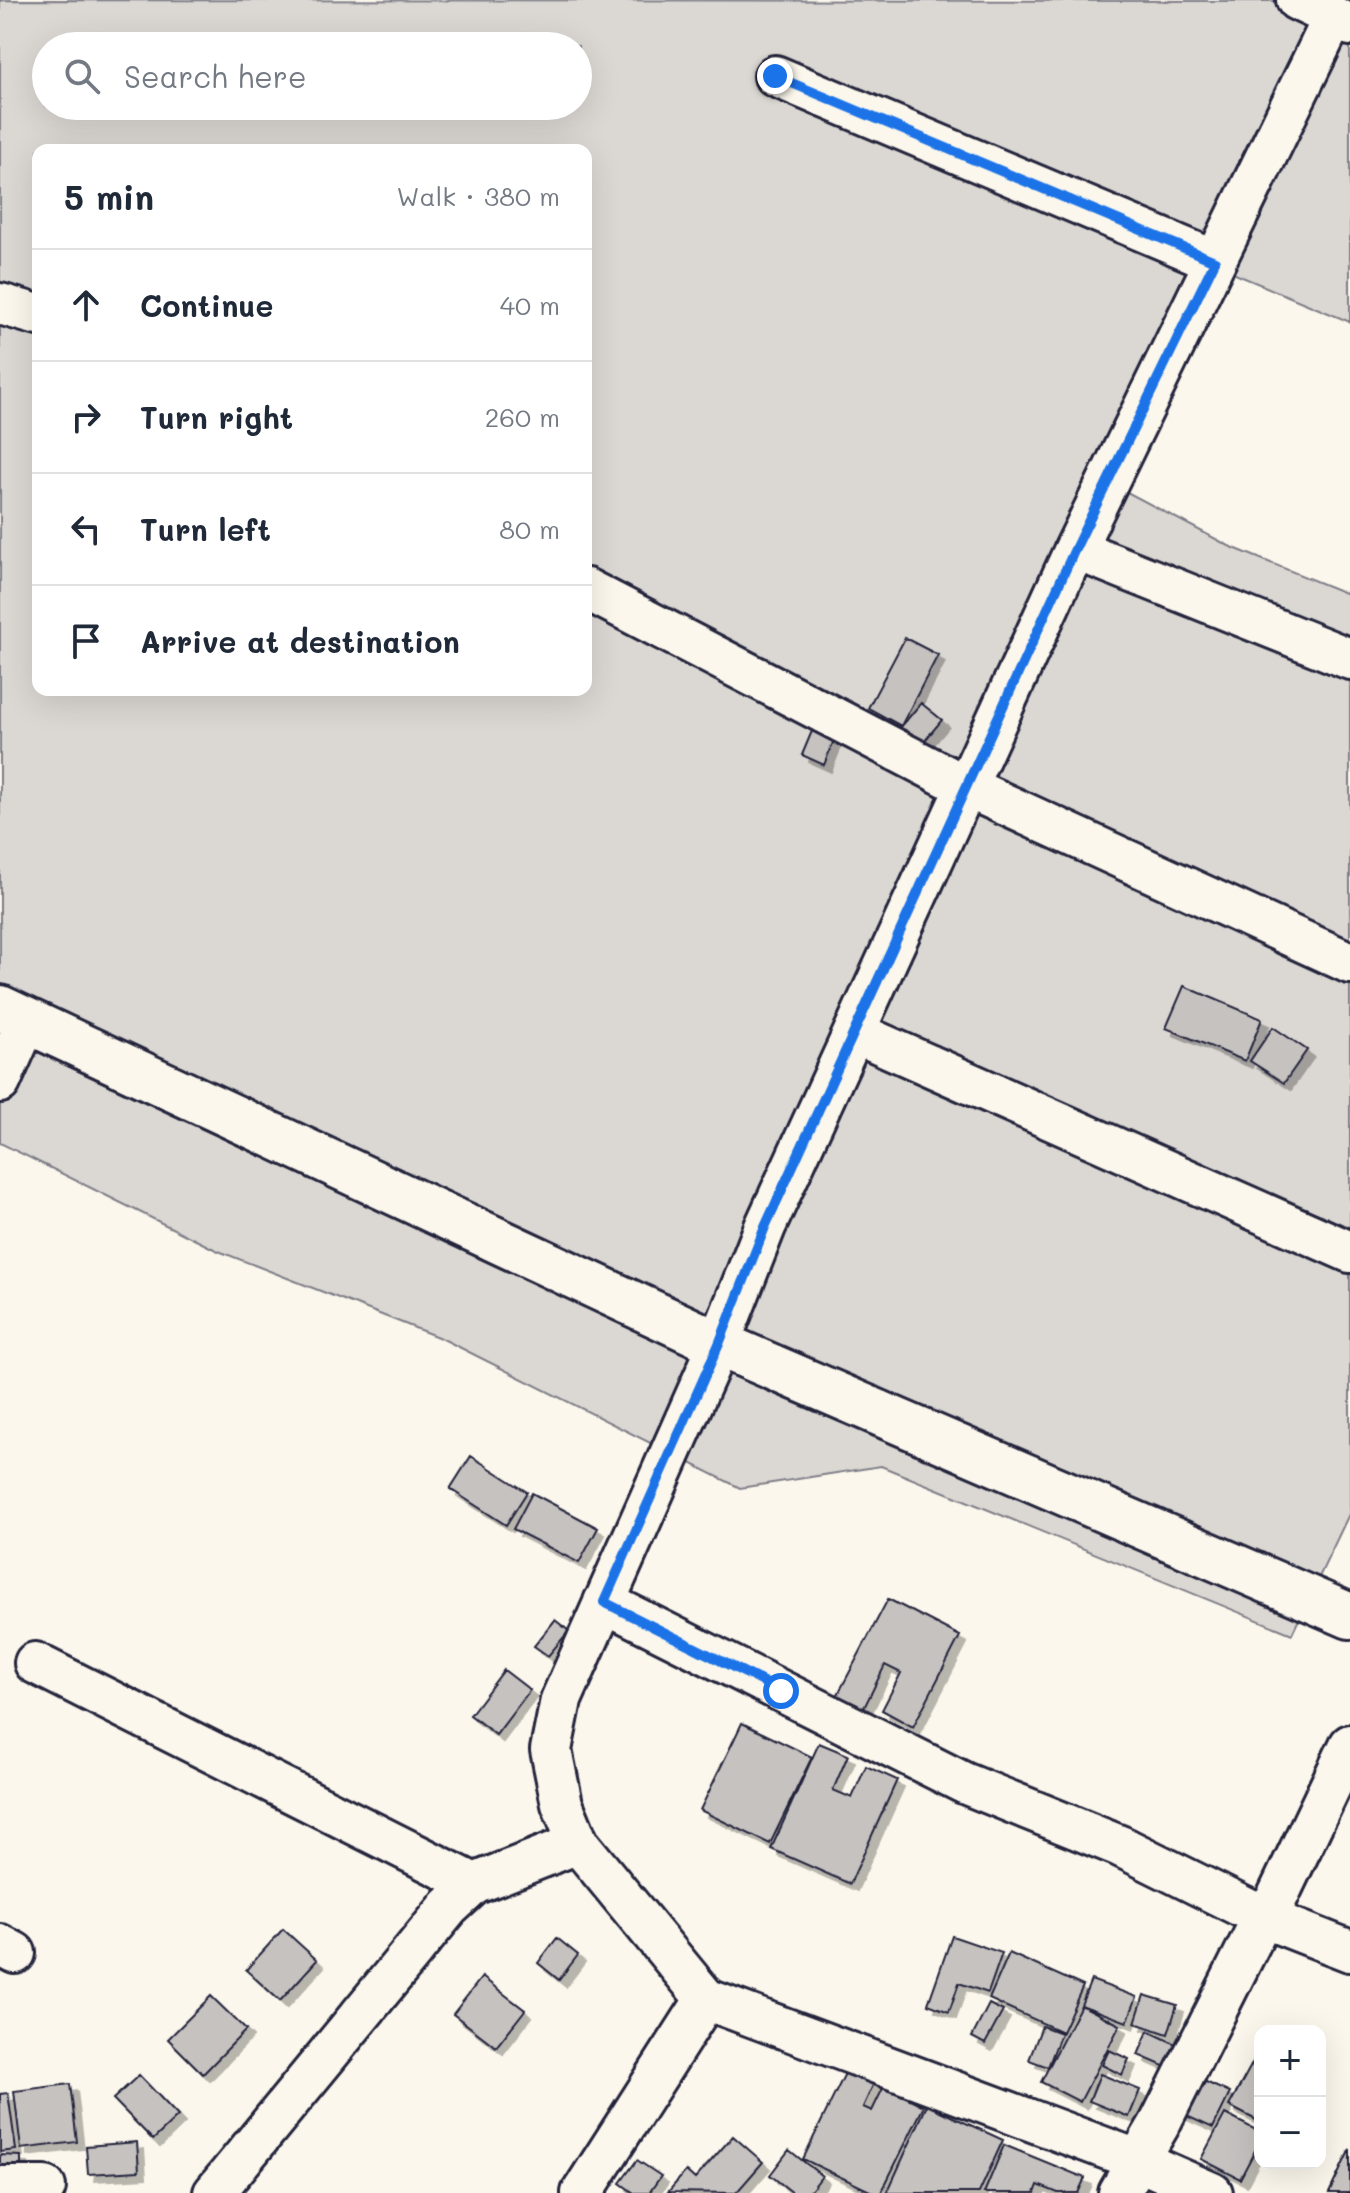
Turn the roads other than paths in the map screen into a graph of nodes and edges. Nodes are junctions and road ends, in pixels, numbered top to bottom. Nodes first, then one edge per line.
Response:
1 (1297, 0) edge
2 (1342, 21) edge
3 (775, 76) dead end
4 (1215, 261) junction
5 (0, 304) edge
6 (32, 313) edge
7 (1075, 549) junction
8 (592, 592) edge
9 (1350, 659) edge
10 (967, 787) junction
11 (1350, 963) edge
12 (14, 1015) edge
13 (854, 1032) junction
14 (0, 1082) edge
15 (1350, 1252) edge
16 (719, 1344) junction
17 (604, 1602) junction
18 (1350, 1616) edge
19 (35, 1663) dead end
20 (1350, 1745) edge
21 (578, 1843) junction
22 (474, 1884) junction
23 (1263, 1917) junction
24 (1350, 1951) edge
25 (706, 1999) junction
26 (1128, 2176) edge
27 (0, 2187) edge
28 (45, 2187) dead end
29 (214, 2193) edge
30 (582, 2193) edge
31 (1212, 2193) edge

1 - 2 street
2 - 4 street
3 - 4 street
4 - 7 street
5 - 6 street
7 - 9 street
7 - 10 street
8 - 10 street
10 - 11 street
10 - 13 street
12 - 14 street
12 - 16 street
13 - 15 street
13 - 16 street
16 - 17 street
16 - 18 street
17 - 21 street
17 - 23 street
19 - 22 street
20 - 23 street
21 - 22 street
21 - 25 street
22 - 29 street
23 - 24 street
23 - 26 street
25 - 26 street
25 - 30 street
26 - 31 street
27 - 28 street

